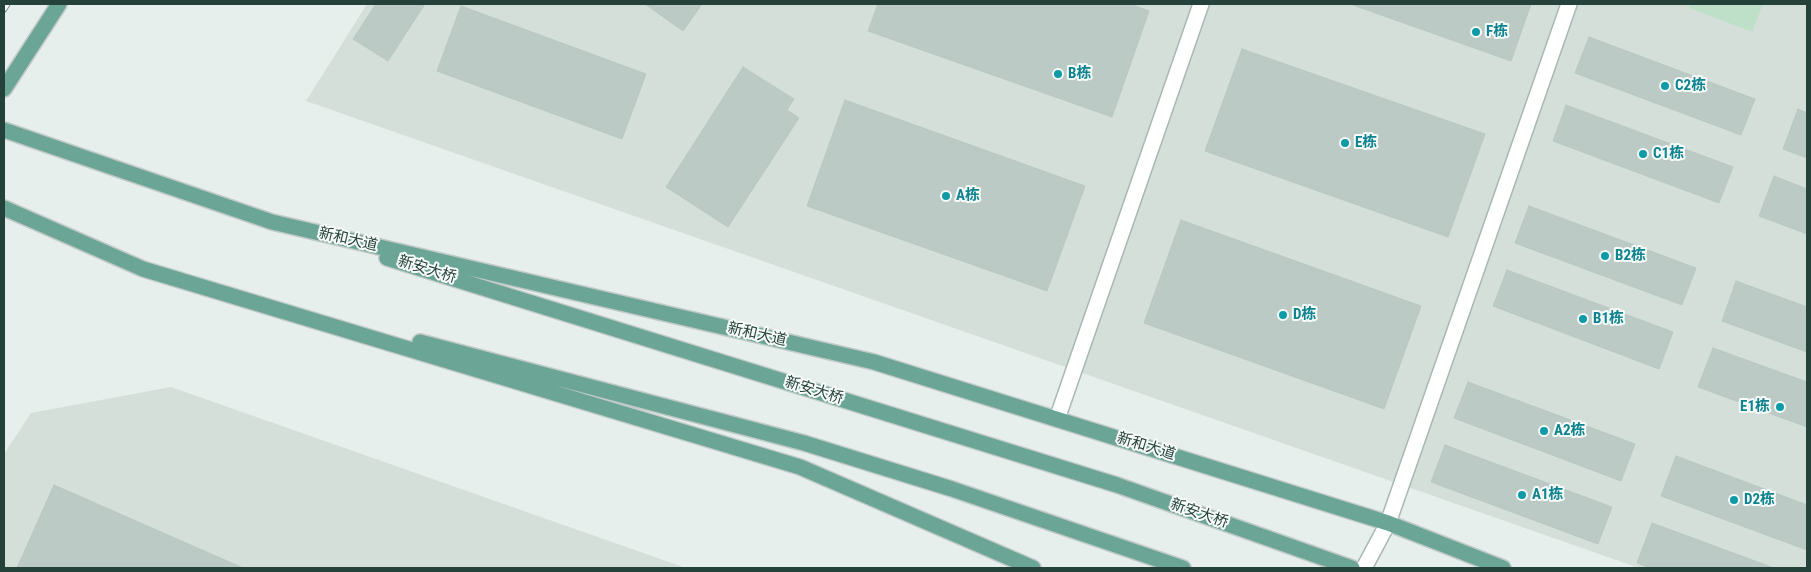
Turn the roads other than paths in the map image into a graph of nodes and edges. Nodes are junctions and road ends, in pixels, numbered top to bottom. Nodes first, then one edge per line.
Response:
1 (59, 4) edge
2 (1201, 4) edge
3 (1569, 4) edge
4 (4, 89) edge
5 (4, 130) edge
6 (4, 208) edge
7 (272, 222) junction
8 (143, 269) junction
9 (1057, 419) junction
10 (1388, 523) junction
11 (1033, 568) edge
12 (1183, 568) edge
13 (1352, 568) edge
14 (1364, 568) edge
15 (1503, 568) edge

1 - 4 main road
2 - 9 lane
3 - 10 lane
5 - 7 main road, 新和大道
6 - 8 main road
7 - 9 main road, 新和大道
7 - 13 main road, 新安大桥
8 - 11 main road
8 - 12 main road
9 - 10 main road, 新和大道
10 - 14 lane
10 - 15 main road, 新和大道

